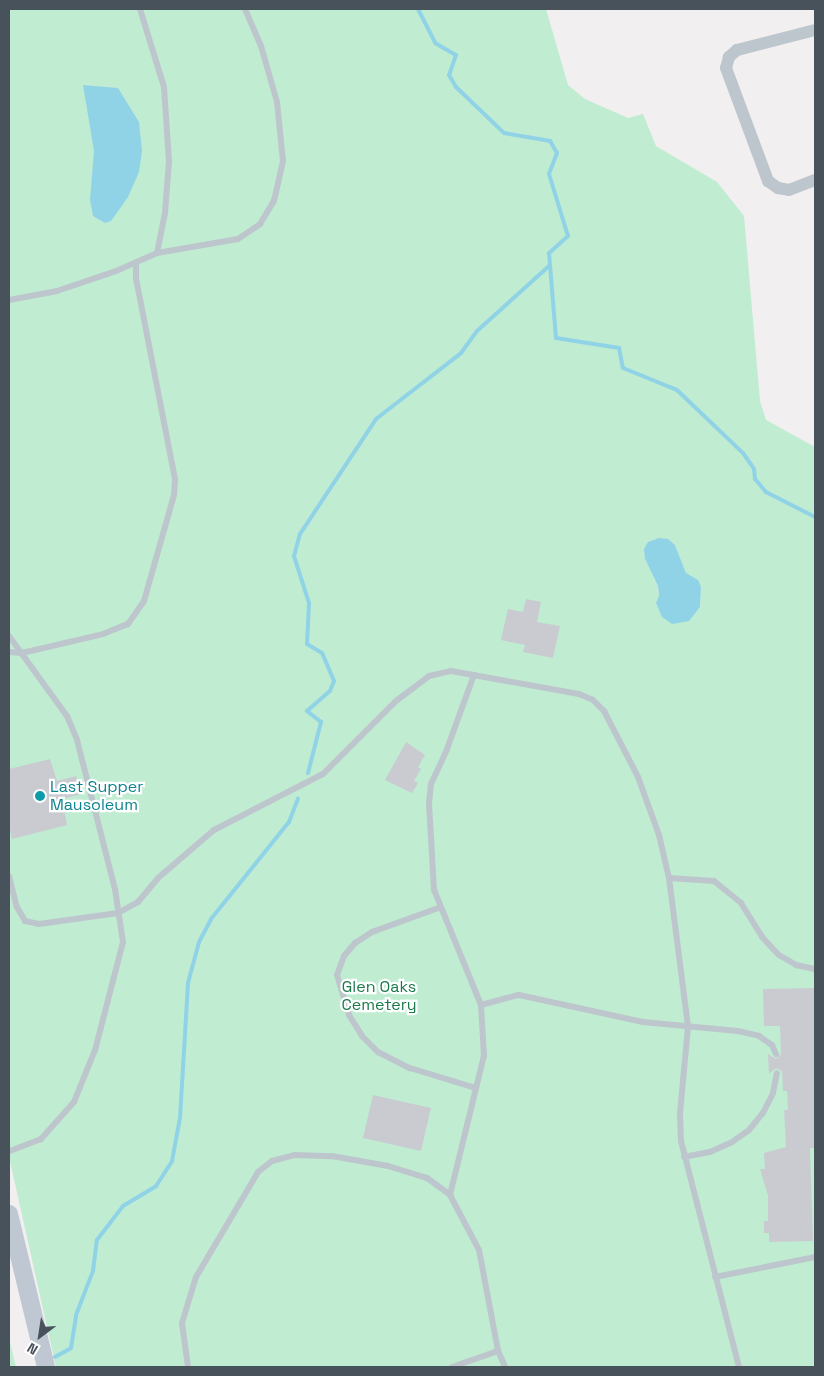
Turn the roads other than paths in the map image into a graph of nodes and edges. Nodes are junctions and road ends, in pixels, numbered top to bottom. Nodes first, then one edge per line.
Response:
1 (140, 9) edge
2 (245, 9) edge
3 (815, 30) edge
4 (815, 180) edge
5 (157, 253) junction
6 (136, 262) junction
7 (9, 300) edge
8 (9, 636) edge
9 (9, 652) edge
10 (21, 653) junction
11 (474, 674) junction
12 (9, 876) edge
13 (669, 878) junction
14 (441, 907) junction
15 (118, 913) junction
16 (815, 969) edge
17 (481, 1005) junction
18 (688, 1027) junction
19 (776, 1054) dead end
20 (777, 1073) dead end
21 (476, 1088) junction
22 (9, 1151) edge
23 (684, 1158) junction
24 (450, 1195) junction
25 (9, 1214) edge
26 (815, 1257) edge
27 (716, 1277) junction
28 (498, 1351) junction
29 (46, 1367) edge
30 (188, 1367) edge
31 (452, 1367) edge
32 (505, 1367) edge
33 (739, 1367) edge

1 - 5 lane
2 - 5 lane
3 - 4 street
5 - 6 lane
6 - 7 lane
6 - 10 lane
8 - 10 lane
9 - 10 lane
10 - 15 lane
11 - 13 lane
11 - 14 lane
11 - 15 lane
12 - 15 lane
13 - 16 lane
13 - 18 lane
14 - 17 lane
14 - 21 lane
15 - 22 lane
17 - 18 lane
17 - 21 lane
18 - 19 lane
18 - 23 lane
20 - 23 lane
21 - 24 lane
23 - 27 lane
24 - 28 lane
24 - 30 lane
25 - 29 main road
26 - 27 lane
27 - 33 lane
28 - 31 lane
28 - 32 lane

